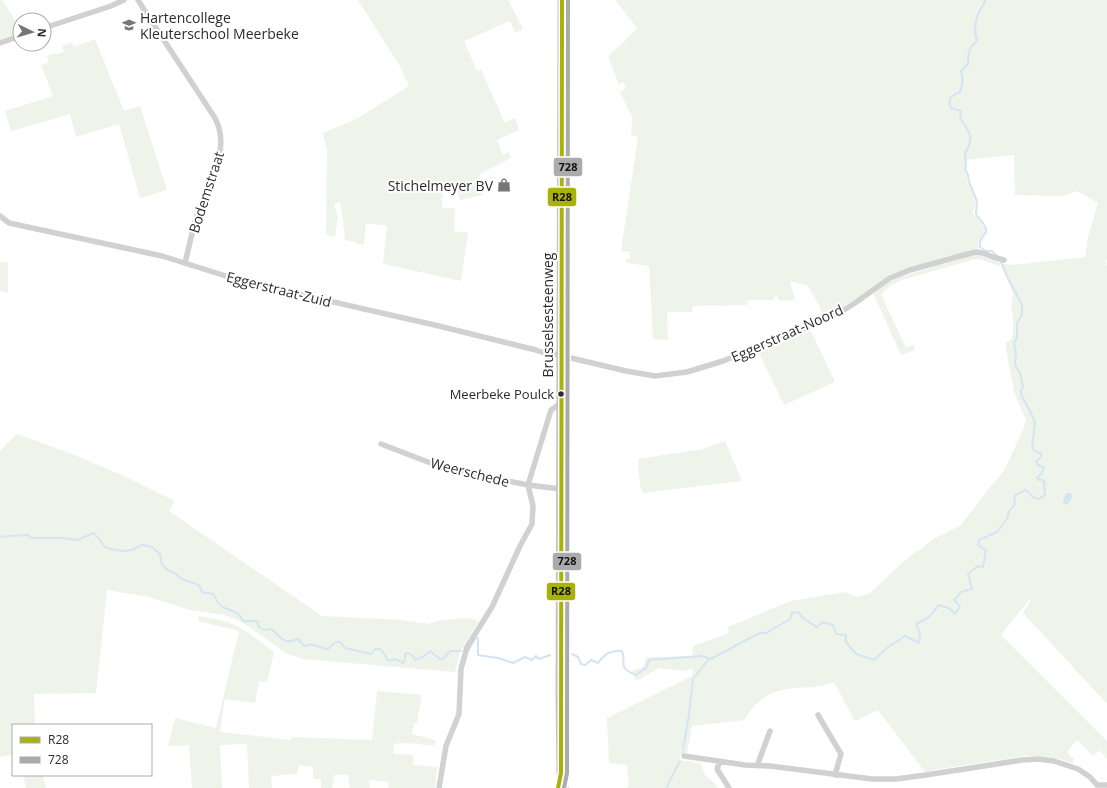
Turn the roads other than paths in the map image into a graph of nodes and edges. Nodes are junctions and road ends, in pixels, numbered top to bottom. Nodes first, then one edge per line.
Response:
1 (124, 0) edge
2 (138, 0) edge
3 (562, 0) edge
4 (52, 25) edge
5 (12, 39) edge
6 (0, 43) edge
7 (0, 216) edge
8 (1004, 260) dead end
9 (185, 263) junction
10 (561, 356) junction
11 (561, 403) junction
12 (381, 444) dead end
13 (528, 485) junction
14 (560, 489) junction
15 (818, 715) dead end
16 (770, 731) dead end
17 (684, 756) dead end
18 (720, 761) junction
19 (757, 766) junction
20 (561, 773) junction
21 (835, 775) junction
22 (1106, 784) edge
23 (1096, 786) edge
24 (439, 788) edge
25 (558, 788) edge
26 (564, 788) edge
27 (729, 788) edge

1 - 4 street
2 - 9 street, Bodemstraat
3 - 10 main road, Brusselsesteenweg
5 - 6 street
7 - 9 street, Eggerstraat-Zuid
8 - 10 street, Eggerstraat-Noord
9 - 10 street, Eggerstraat-Zuid
10 - 11 main road, Brusselsesteenweg
11 - 13 street
11 - 14 main road, Brusselsesteenweg
12 - 13 street, Weerschede
13 - 14 street, Weerschede
13 - 24 street
14 - 20 main road, Brusselsesteenweg
15 - 21 street
16 - 19 street
17 - 18 street
18 - 19 street
18 - 27 street
19 - 21 street
20 - 25 main road
20 - 26 main road
21 - 23 street
22 - 23 street

